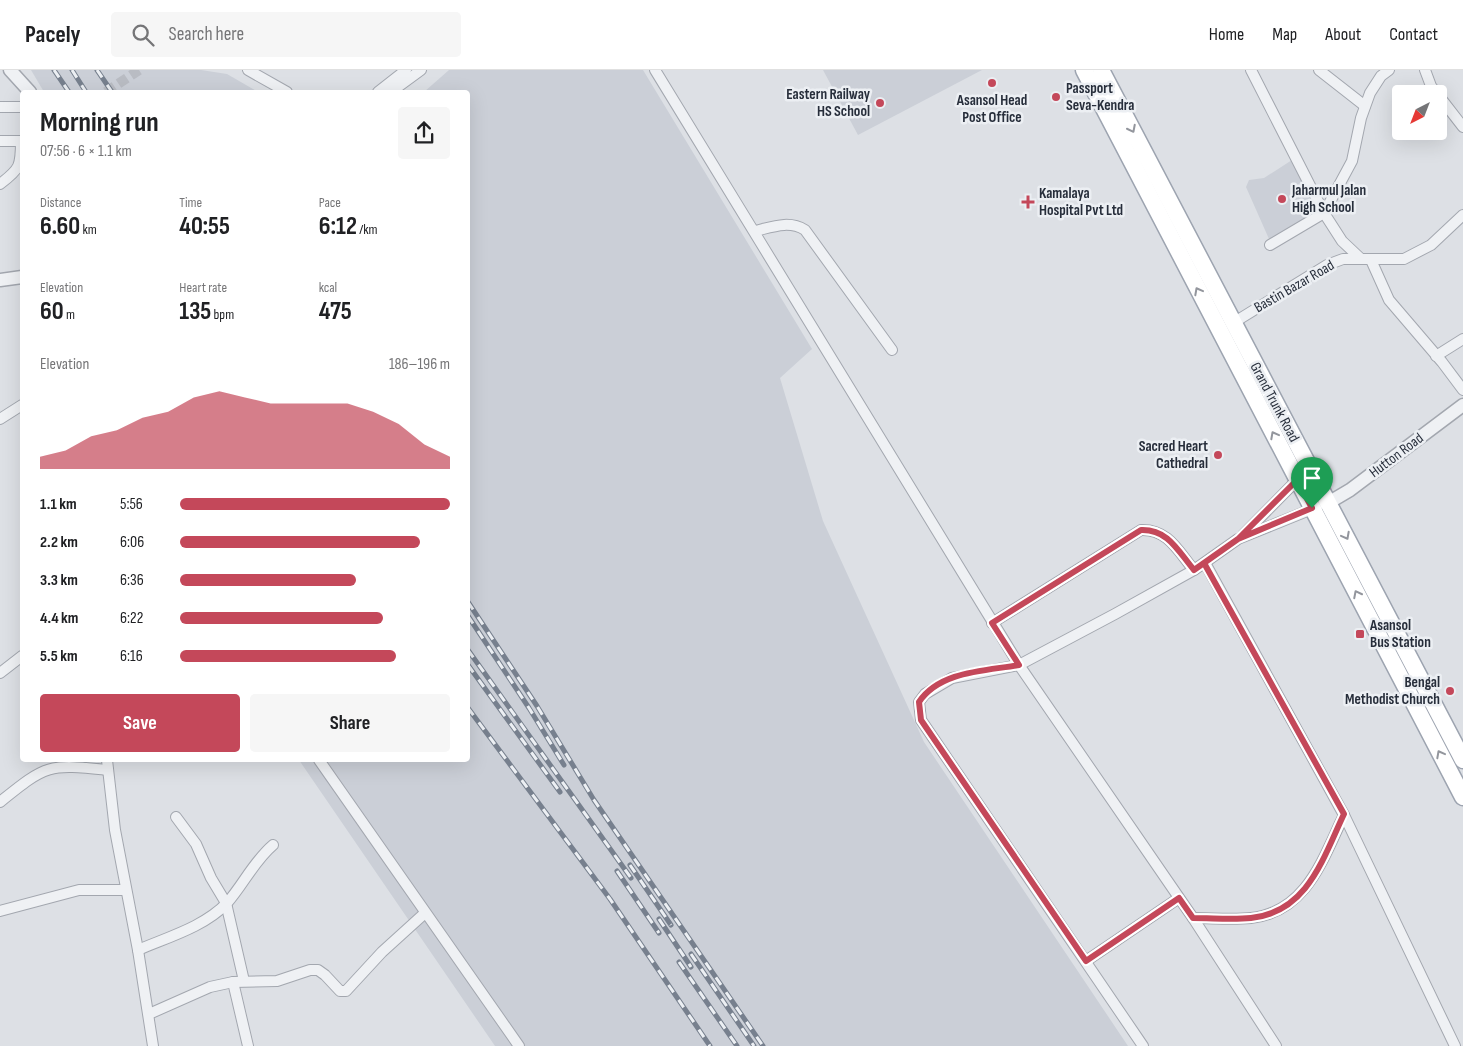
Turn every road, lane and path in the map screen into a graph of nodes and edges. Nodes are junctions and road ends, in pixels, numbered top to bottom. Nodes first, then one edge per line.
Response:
1 (10, 70) edge
2 (248, 70) edge
3 (406, 70) edge
4 (420, 70) edge
5 (655, 70) edge
6 (1084, 70) edge
7 (1101, 70) edge
8 (1251, 70) edge
9 (1320, 70) edge
10 (1389, 70) edge
11 (1425, 70) edge
12 (1431, 85) edge
13 (28, 90) edge
14 (283, 90) edge
15 (381, 90) edge
16 (394, 90) edge
17 (1365, 106) junction
18 (0, 107) edge
19 (20, 107) edge
20 (1448, 108) edge
21 (1463, 128) edge
22 (0, 141) edge
23 (20, 141) edge
24 (20, 164) edge
25 (0, 184) edge
26 (1324, 214) junction
27 (1463, 215) edge
28 (755, 231) junction
29 (1270, 245) dead end
30 (1360, 258) junction
31 (1371, 260) junction
32 (20, 277) edge
33 (0, 280) edge
34 (1233, 323) junction
35 (1463, 339) edge
36 (892, 350) dead end
37 (1436, 356) junction
38 (1463, 390) edge
39 (1463, 406) edge
40 (20, 407) edge
41 (0, 419) edge
42 (1297, 480) junction
43 (1328, 503) junction
44 (1312, 508) junction
45 (1238, 539) junction
46 (1204, 563) junction
47 (1194, 570) junction
48 (992, 623) junction
49 (20, 658) edge
50 (1019, 665) junction
51 (0, 673) edge
52 (1463, 760) edge
53 (320, 762) edge
54 (107, 765) edge
55 (1463, 797) edge
56 (0, 802) edge
57 (1344, 814) junction
58 (176, 817) dead end
59 (273, 845) dead end
60 (126, 890) junction
61 (1179, 898) junction
62 (226, 903) junction
63 (0, 911) edge
64 (425, 913) junction
65 (1193, 918) junction
66 (138, 950) junction
67 (1086, 961) junction
68 (244, 981) junction
69 (232, 982) junction
70 (149, 1014) junction
71 (152, 1046) edge
72 (248, 1046) edge
73 (519, 1046) edge
74 (1143, 1046) edge
75 (1276, 1046) edge
76 (1455, 1046) edge

1 - 13 street
2 - 14 street
3 - 15 street
4 - 16 street
5 - 28 street
42 -> 6 main road
7 -> 34 main road, Grand Trunk Road
8 - 26 street
9 - 17 street
10 - 17 street
11 - 12 street
17 - 26 street
18 - 19 street
20 - 21 street
22 - 23 street
24 - 25 street
26 - 29 street
26 - 30 street
27 - 31 street, Bastin Bazar Road
28 - 36 street
28 - 48 street
30 - 31 street, Bastin Bazar Road
30 - 34 street, Bastin Bazar Road
31 - 37 street
32 - 33 street
34 - 43 main road, Grand Trunk Road
35 - 37 street
37 - 38 street
39 - 43 street, Hutton Road
40 - 41 street
42 - 44 main road
42 - 45 street
43 - 44 street
43 -> 52 main road, Grand Trunk Road
44 - 45 street
55 -> 44 main road
45 - 46 street
46 - 47 street
46 - 57 street
47 - 48 street
47 - 50 street
48 - 50 street
49 - 51 street
50 - 61 street
50 - 67 street
53 - 64 street
54 - 56 street
54 - 60 street
57 - 65 street
57 - 76 street
58 - 62 street
59 - 62 street
60 - 63 street
60 - 66 street
61 - 65 street
61 - 67 street
62 - 66 street
62 - 68 street
64 - 68 street
64 - 73 street
65 - 75 street
66 - 70 street
67 - 74 street
68 - 69 street
69 - 70 street
69 - 72 street
70 - 71 street

